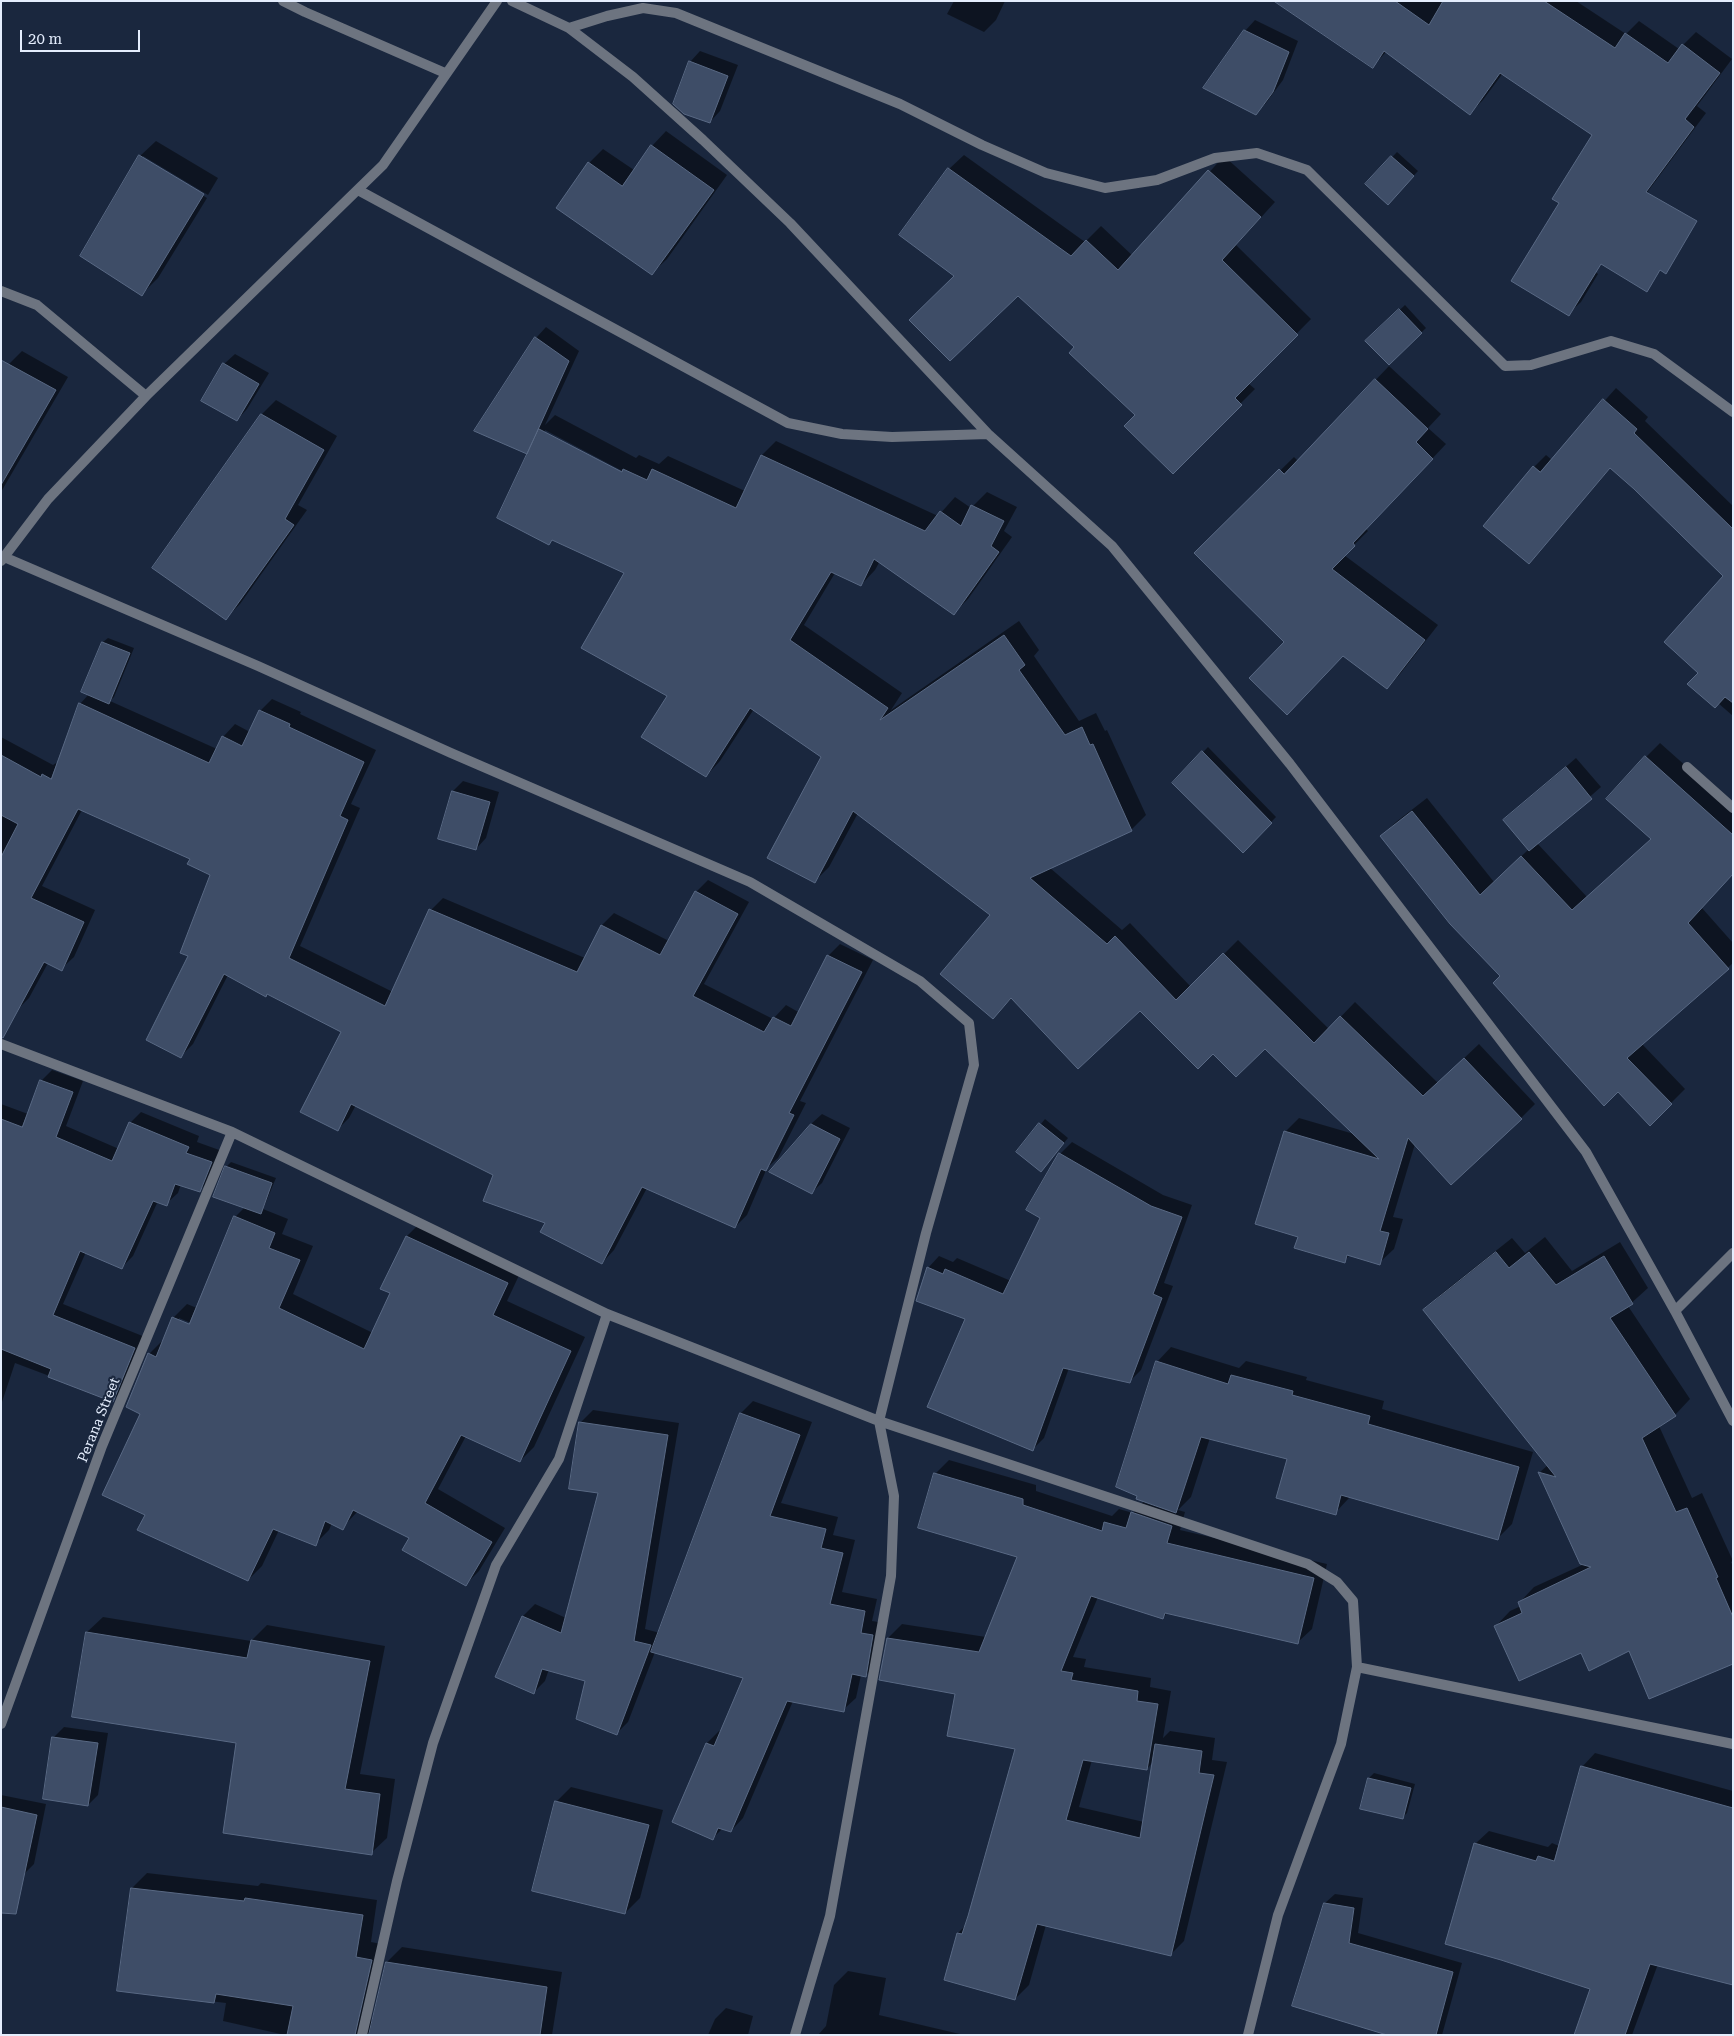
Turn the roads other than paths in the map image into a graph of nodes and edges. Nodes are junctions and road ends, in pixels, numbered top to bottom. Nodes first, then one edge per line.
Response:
1 (284, 1) edge
2 (496, 1) edge
3 (512, 1) edge
4 (569, 28) junction
5 (445, 73) junction
6 (358, 190) junction
7 (1, 292) edge
8 (146, 396) junction
9 (1733, 412) edge
10 (988, 434) junction
11 (3, 559) edge
12 (1687, 766) dead end
13 (1733, 808) edge
14 (1, 1044) edge
15 (232, 1132) junction
16 (1733, 1254) edge
17 (1674, 1311) junction
18 (607, 1314) junction
19 (879, 1421) junction
20 (1733, 1421) edge
21 (1357, 1667) junction
22 (1, 1724) edge
23 (1733, 1744) edge
24 (362, 2035) edge
25 (795, 2035) edge
26 (1248, 2035) edge

1 - 5 street
2 - 5 street
3 - 4 street
4 - 9 street
4 - 10 street
5 - 6 street
6 - 8 street
6 - 10 street
7 - 8 street
8 - 11 street
10 - 17 street
11 - 19 street
12 - 13 street
14 - 15 street
15 - 18 street
15 - 22 street, Perana Street
16 - 17 street
17 - 20 street
18 - 19 street
18 - 24 street
19 - 21 street
19 - 25 street
21 - 23 street
21 - 26 street

